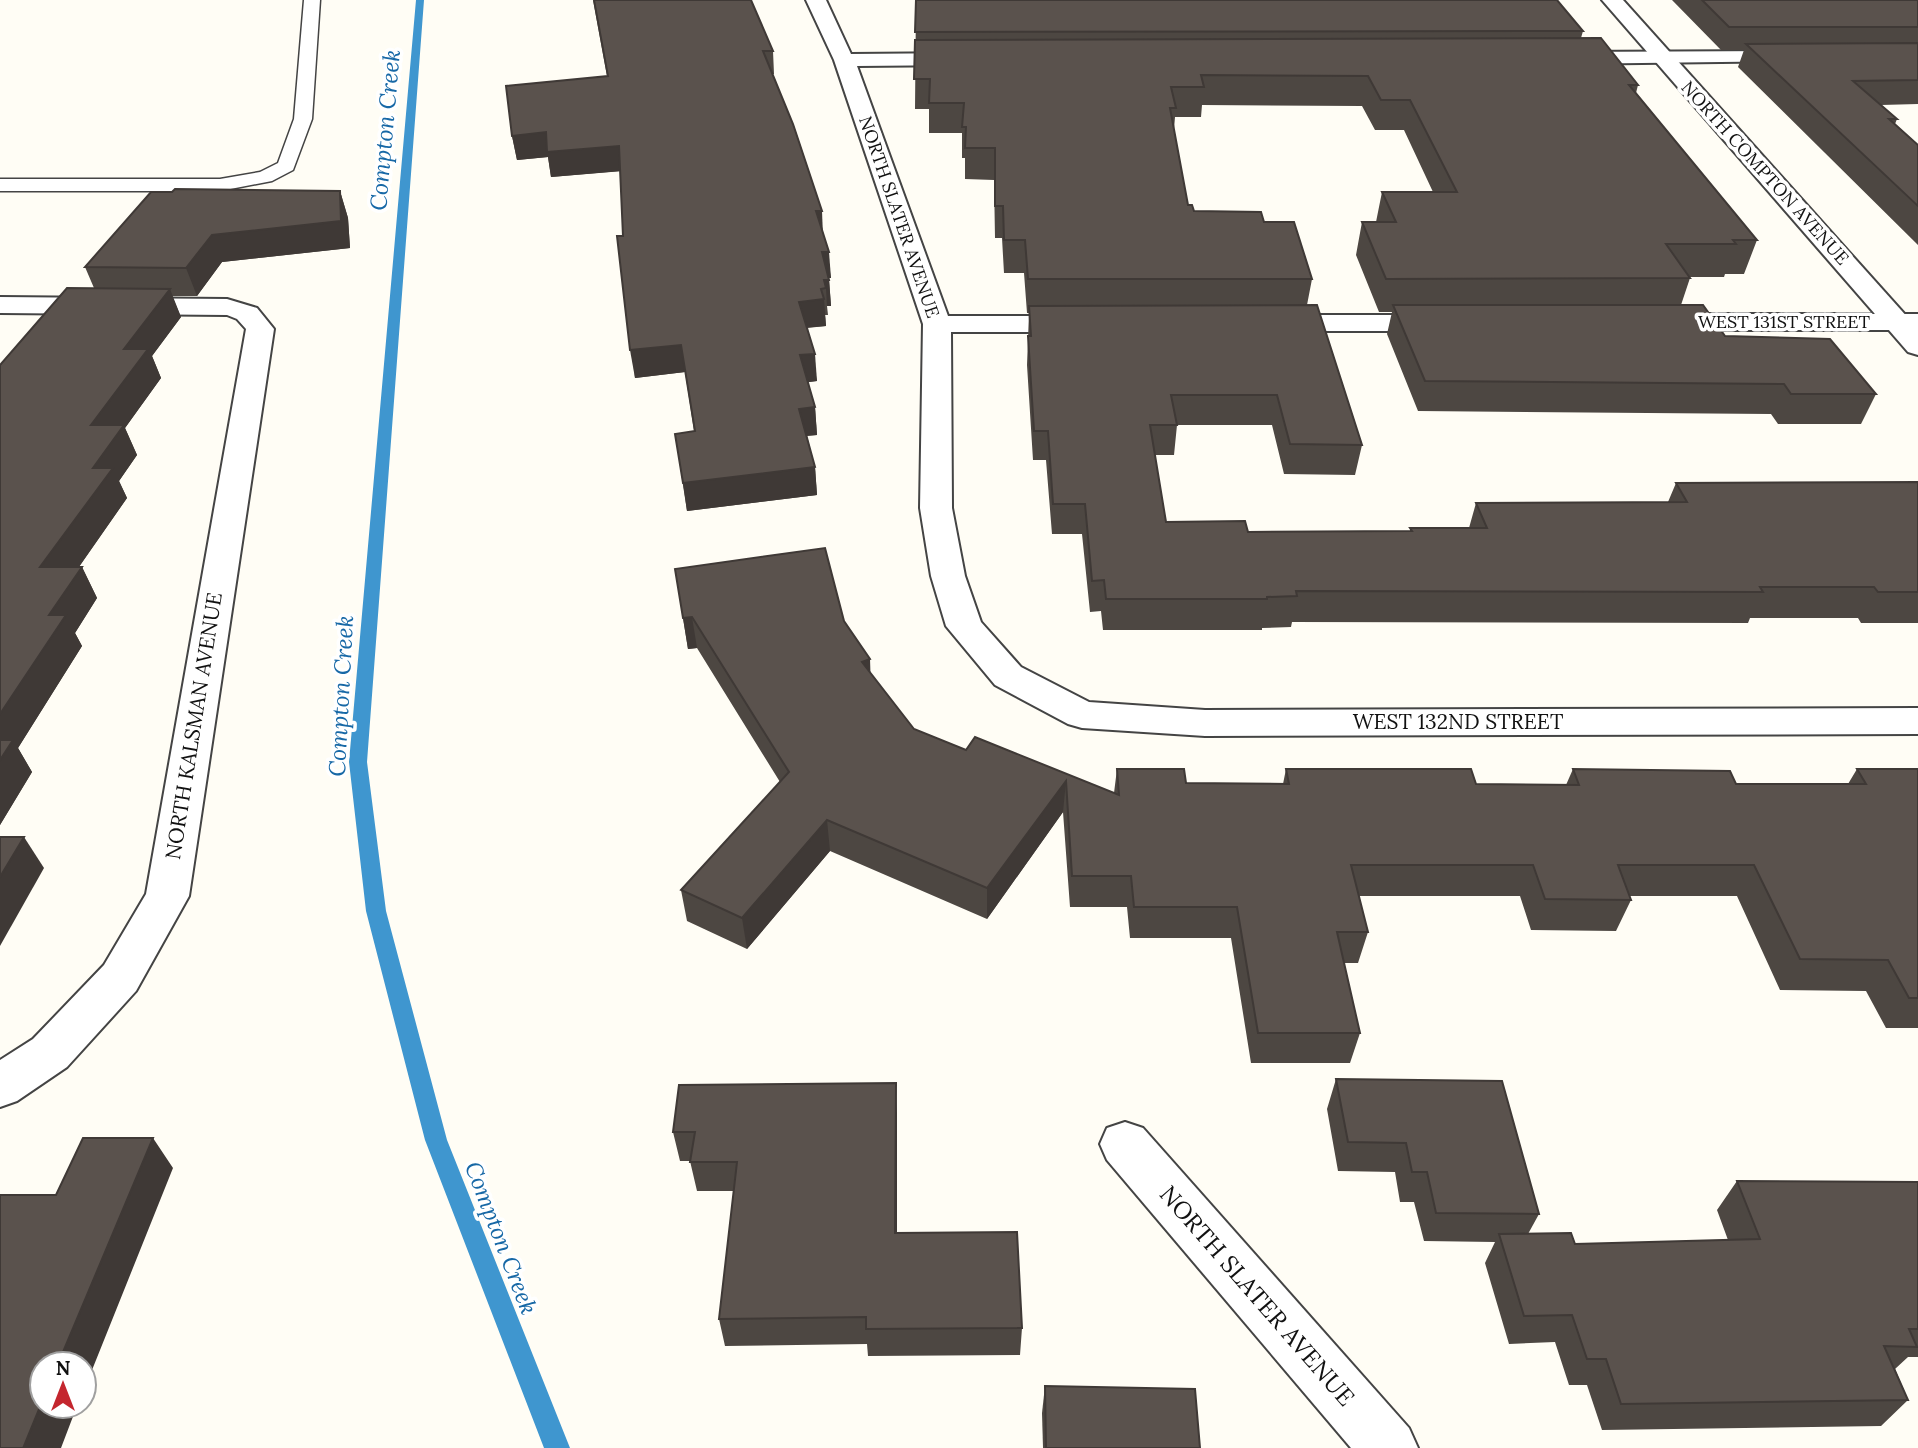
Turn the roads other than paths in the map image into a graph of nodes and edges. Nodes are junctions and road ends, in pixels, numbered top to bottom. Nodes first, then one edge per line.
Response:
1 (312, 0) edge
2 (816, 0) edge
3 (1612, 0) edge
4 (1663, 57) junction
5 (1538, 58) edge
6 (1811, 58) edge
7 (982, 59) edge
8 (844, 60) junction
9 (0, 185) edge
10 (0, 304) edge
11 (1908, 322) edge
12 (1465, 323) edge
13 (1633, 323) edge
14 (936, 324) junction
15 (1104, 324) edge
16 (1243, 324) edge
17 (1918, 346) edge
18 (1008, 676) joint
19 (1918, 721) edge
20 (0, 1086) edge
21 (1125, 1144) dead end
22 (1389, 1448) edge

1 - 9 lane
2 - 8 street, NORTH SLATER AVENUE
3 - 4 street, NORTH COMPTON AVENUE
4 - 5 street
4 - 6 street
4 - 11 street, NORTH COMPTON AVENUE
7 - 8 street
8 - 14 street, NORTH SLATER AVENUE
10 - 20 street, NORTH KALSMAN AVENUE
11 - 13 street, WEST 131ST STREET
11 - 17 street, NORTH COMPTON AVENUE
12 - 16 street
14 - 15 street
14 - 18 street, NORTH SLATER AVENUE
18 - 19 street, WEST 132ND STREET
21 - 22 street, NORTH SLATER AVENUE

